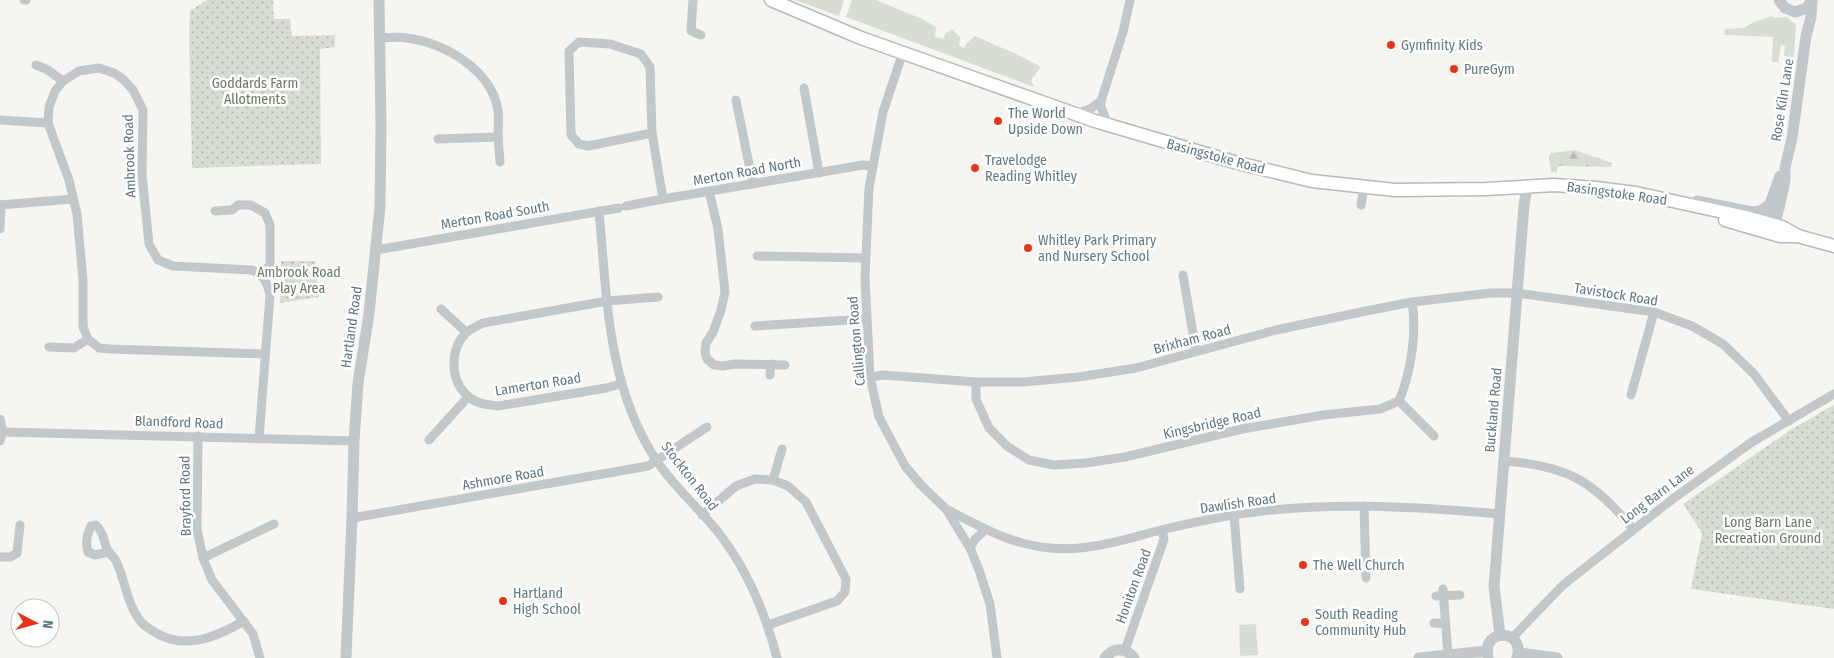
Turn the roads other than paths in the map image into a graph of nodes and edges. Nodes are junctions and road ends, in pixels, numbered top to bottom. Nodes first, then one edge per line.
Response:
1 (379, 0) edge
2 (693, 0) edge
3 (771, 0) edge
4 (1130, 0) edge
5 (1779, 0) edge
6 (1812, 1) edge
7 (1795, 12) junction
8 (701, 35) dead end
9 (1806, 36) junction
10 (380, 38) junction
11 (903, 52) junction
12 (36, 65) dead end
13 (63, 81) junction
14 (804, 88) dead end
15 (736, 100) dead end
16 (1101, 101) junction
17 (1075, 114) junction
18 (0, 120) edge
19 (48, 123) junction
20 (1108, 126) junction
21 (652, 134) junction
22 (498, 137) junction
23 (438, 138) dead end
24 (500, 162) dead end
25 (873, 166) junction
26 (1785, 168) junction
27 (819, 172) junction
28 (752, 184) junction
29 (1364, 187) junction
30 (1527, 187) junction
31 (708, 191) junction
32 (73, 199) junction
33 (664, 199) junction
34 (1683, 203) junction
35 (0, 205) edge
36 (1361, 205) dead end
37 (1769, 205) junction
38 (623, 207) joint
39 (215, 211) dead end
40 (599, 211) junction
41 (1768, 228) junction
42 (0, 229) edge
43 (1834, 246) edge
44 (376, 250) junction
45 (757, 256) dead end
46 (866, 258) junction
47 (262, 274) junction
48 (1183, 276) dead end
49 (1517, 293) junction
50 (658, 297) dead end
51 (607, 302) junction
52 (1412, 302) junction
53 (441, 309) dead end
54 (1654, 312) junction
55 (866, 319) junction
56 (755, 326) dead end
57 (466, 332) junction
58 (88, 339) junction
59 (49, 347) dead end
60 (1196, 351) junction
61 (265, 354) junction
62 (771, 364) junction
63 (785, 365) dead end
64 (770, 375) dead end
65 (870, 377) junction
66 (976, 382) junction
67 (621, 384) junction
68 (1834, 394) edge
69 (1631, 395) dead end
70 (468, 397) junction
71 (1399, 402) junction
72 (0, 419) edge
73 (1789, 421) junction
74 (707, 427) dead end
75 (4, 432) junction
76 (198, 436) junction
77 (1434, 436) dead end
78 (259, 438) junction
79 (354, 440) junction
80 (429, 440) dead end
81 (0, 441) edge
82 (782, 448) dead end
83 (656, 460) junction
84 (1504, 461) junction
85 (773, 480) junction
86 (1364, 506) junction
87 (946, 509) junction
88 (1500, 514) junction
89 (702, 515) junction
90 (1234, 515) junction
91 (352, 518) junction
92 (20, 524) dead end
93 (274, 524) dead end
94 (1633, 529) junction
95 (985, 530) junction
96 (1162, 530) junction
97 (970, 548) junction
98 (109, 552) dead end
99 (0, 557) edge
100 (203, 558) junction
101 (1366, 578) dead end
102 (1240, 589) dead end
103 (1460, 595) dead end
104 (244, 621) junction
105 (1434, 623) dead end
106 (1445, 624) junction
107 (768, 625) junction
108 (1500, 635) junction
109 (1512, 638) junction
110 (1125, 650) junction
111 (1488, 654) edge
112 (1448, 656) junction
113 (1518, 656) edge
114 (260, 658) edge
115 (346, 658) edge
116 (777, 658) edge
117 (996, 658) edge
118 (1105, 658) edge
119 (1134, 658) edge
120 (1419, 658) edge
121 (1557, 658) edge

1 - 10 street, Hartland Road
2 - 8 street
3 - 11 main road, Basingstoke Road
4 - 16 street
5 - 7 street
6 - 7 street
6 - 9 street, Rose Kiln Lane
7 - 9 street
9 - 26 street, Rose Kiln Lane
10 - 22 street
10 - 44 street, Hartland Road
11 - 17 main road, Basingstoke Road
11 - 25 street, Callington Road
12 - 13 street
13 - 19 street
13 - 47 street, Ambrook Road
14 - 27 street
15 - 28 street
16 - 17 street
16 - 20 street
17 - 20 main road, Basingstoke Road
18 - 19 street
19 - 32 street
20 - 29 main road, Basingstoke Road
21 - 21 street
21 - 33 street
22 - 23 street
22 - 24 street
25 - 27 street, Merton Road North
25 - 46 street, Callington Road
26 - 37 street, Rose Kiln Lane
26 - 41 street, Rose Kiln Lane
27 - 28 street, Merton Road North
28 - 31 street, Merton Road North
29 - 30 main road, Basingstoke Road
29 - 36 street
30 - 34 main road, Basingstoke Road
30 - 49 street, Buckland Road
31 - 33 street, Merton Road North
31 - 62 street
32 - 35 street
32 - 58 street
33 - 38 street, Merton Road North
34 - 37 street
34 - 41 main road, Basingstoke Road
35 - 42 street
37 - 41 street, Rose Kiln Lane
38 - 40 street, Merton Road South
39 - 47 street
40 - 44 street, Merton Road South
40 - 51 street, Stockton Road
41 - 43 main road, Basingstoke Road
44 - 79 street, Hartland Road
45 - 46 street
46 - 55 street, Callington Road
47 - 61 street
48 - 60 street
49 - 52 street, Brixham Road
49 - 54 street, Tavistock Road
49 - 84 street, Buckland Road
50 - 51 street
51 - 57 street
51 - 67 street, Stockton Road
52 - 60 street, Brixham Road
52 - 71 street
53 - 57 street
54 - 69 street
54 - 73 street, Tavistock Road
55 - 56 street
55 - 65 street, Callington Road
57 - 70 street
58 - 59 street
58 - 61 street
60 - 66 street, Brixham Road
61 - 78 street
62 - 63 street
62 - 64 street
65 - 66 street, Brixham Road
65 - 87 street, Callington Road
66 - 71 street, Kingsbridge Road
67 - 70 street, Lamerton Road
67 - 83 street, Stockton Road
68 - 73 street, Long Barn Lane
70 - 80 street
71 - 77 street
72 - 75 street
73 - 94 street, Long Barn Lane
74 - 83 street, Ashmore Road
75 - 76 street, Blandford Road
75 - 81 street
76 - 78 street, Blandford Road
76 - 100 street, Brayford Road
78 - 79 street, Blandford Road
79 - 91 street, Hartland Road
82 - 85 street
83 - 89 street, Stockton Road
83 - 91 street, Ashmore Road
84 - 88 street, Buckland Road
84 - 94 street
85 - 89 street
85 - 107 street
86 - 88 street, Dawlish Road
86 - 90 street, Dawlish Road
86 - 101 street
87 - 95 street, Dawlish Road
87 - 97 street, Callington Road
88 - 108 street, Buckland Road
89 - 107 street, Stockton Road
90 - 96 street, Dawlish Road
90 - 102 street
91 - 115 street, Hartland Road
92 - 99 street
93 - 100 street
94 - 109 street, Long Barn Lane
95 - 96 street, Dawlish Road
95 - 97 street
96 - 110 street, Honiton Road
97 - 117 street, Callington Road
98 - 104 street
100 - 104 street, Brayford Road
103 - 106 street
104 - 114 street, Brayford Road
105 - 106 street
106 - 112 street
107 - 116 street, Stockton Road
108 - 109 street
108 - 111 street
109 - 113 street
110 - 118 street
110 - 119 street
111 - 112 street
112 - 120 street
113 - 121 street

